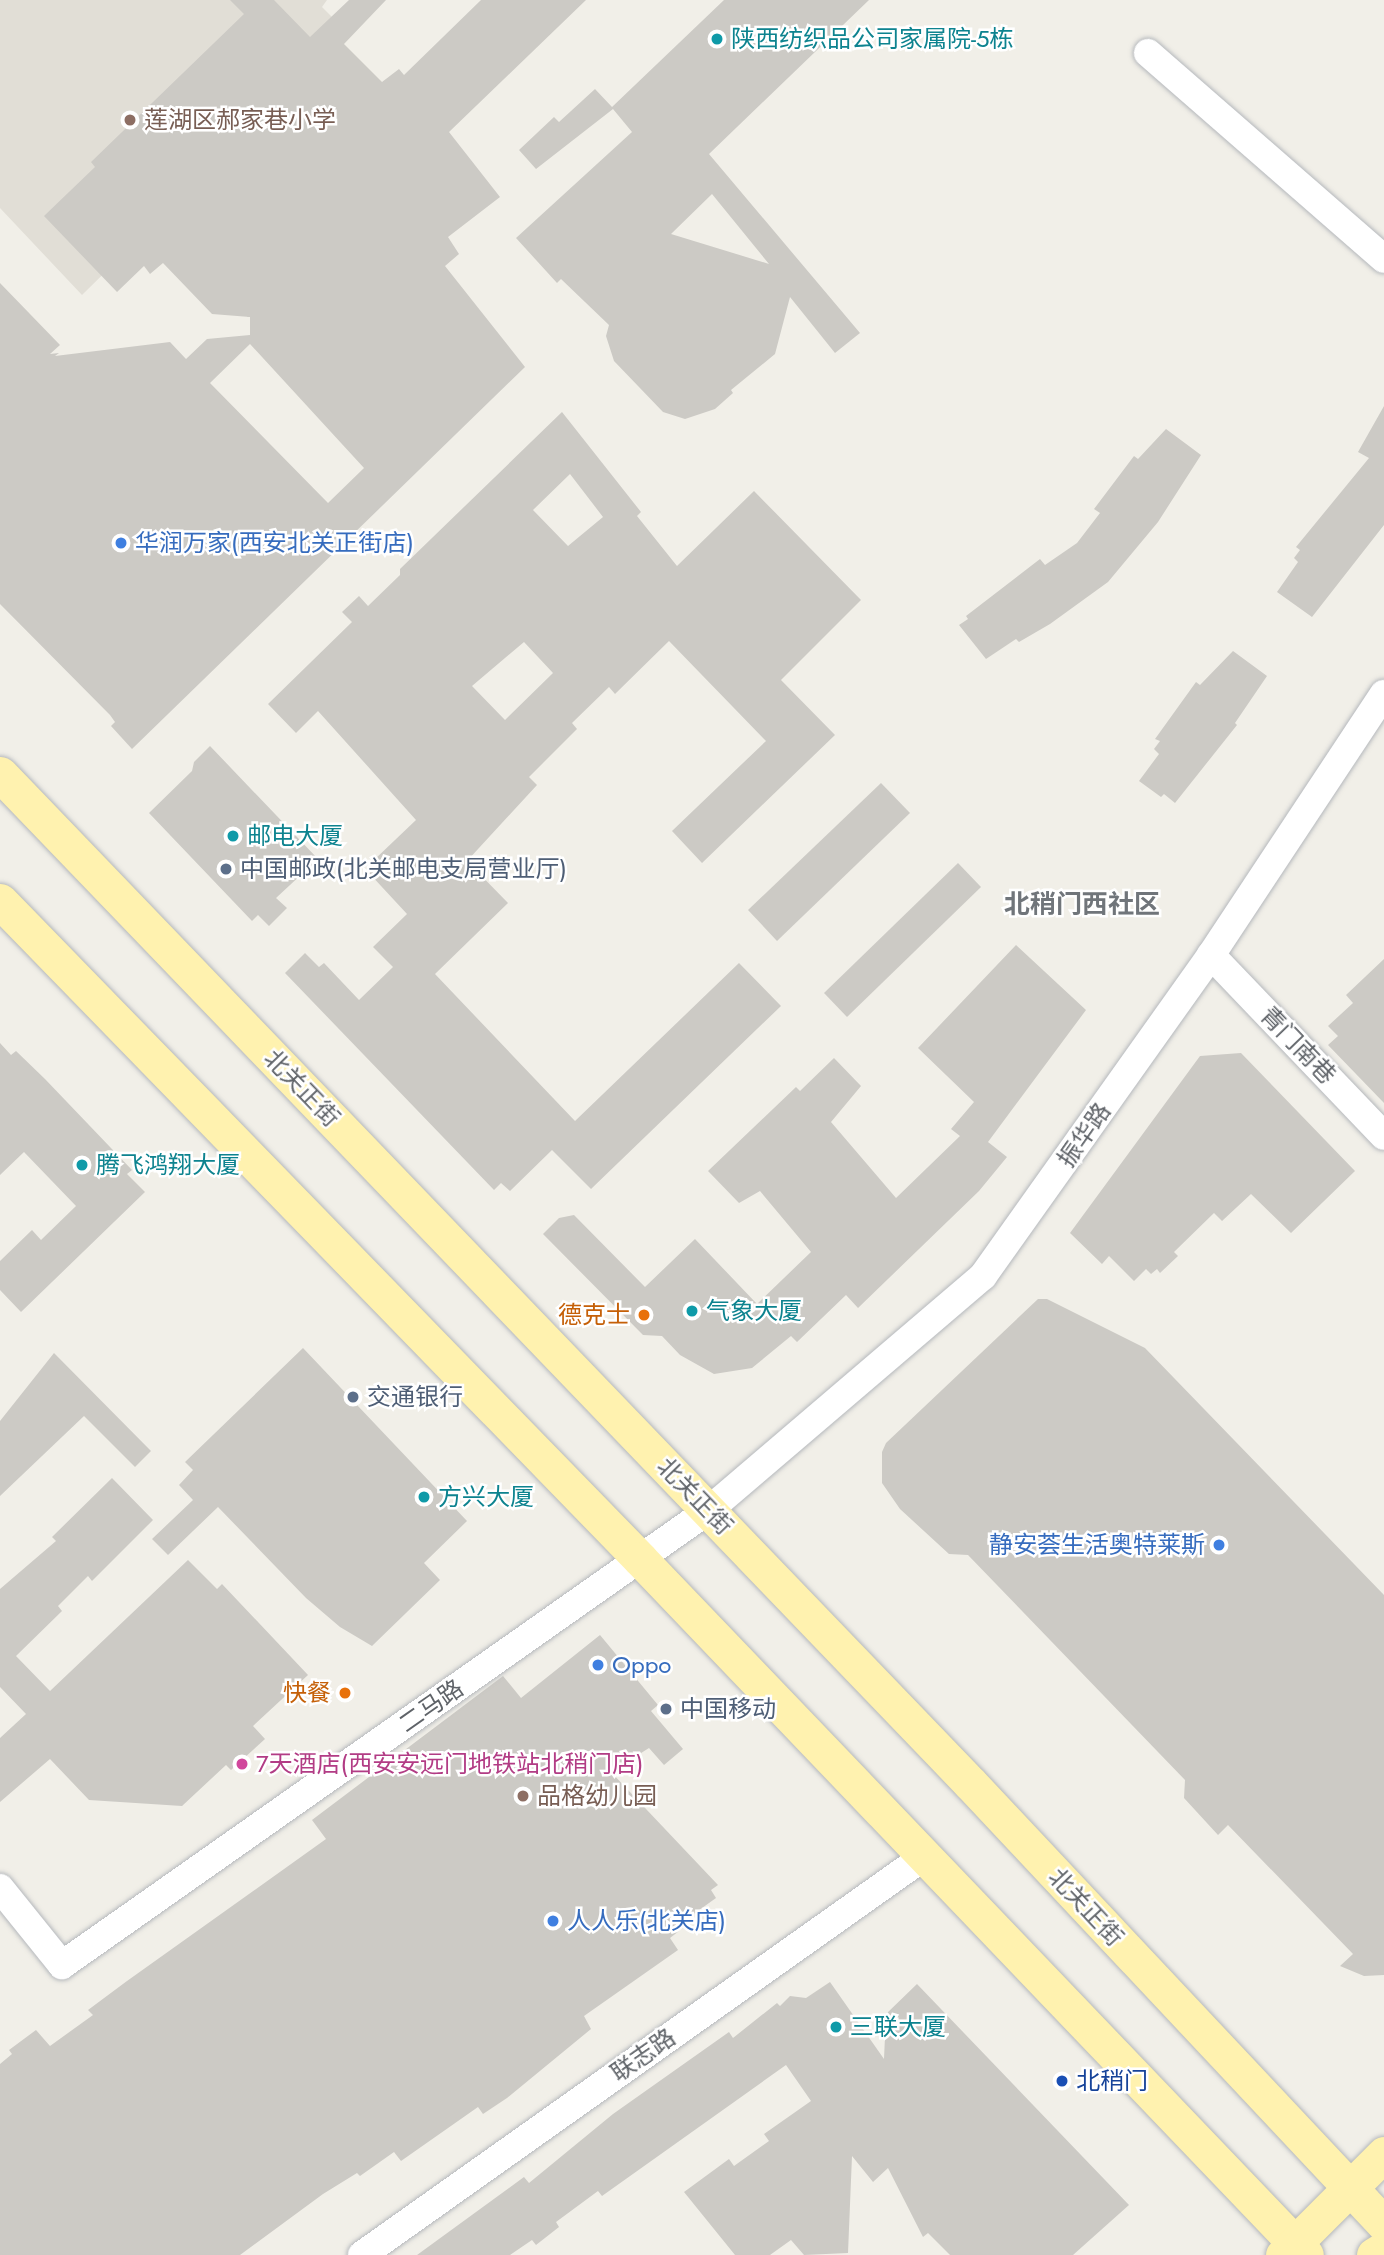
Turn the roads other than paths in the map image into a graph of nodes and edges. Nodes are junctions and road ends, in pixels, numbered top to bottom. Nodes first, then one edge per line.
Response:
1 (1148, 53) dead end
2 (1384, 259) edge
3 (1384, 694) edge
4 (0, 774) edge
5 (0, 901) edge
6 (1212, 955) junction
7 (1384, 1136) edge
8 (709, 1510) junction
9 (640, 1559) junction
10 (925, 1856) junction
11 (0, 1888) edge
12 (1384, 2154) edge
13 (1350, 2187) junction
14 (1384, 2224) edge
15 (1384, 2249) edge
16 (1295, 2252) edge
17 (362, 2255) edge
18 (1374, 2255) edge

1 - 2 street
3 - 6 street, 振华路
4 - 8 main road, 北关正街
5 - 9 main road
6 - 7 street, 青门南巷
6 - 8 street, 振华路
8 - 9 street, 二马路
8 - 13 main road, 北关正街
9 - 10 main road
9 - 11 street, 二马路
10 - 16 main road
10 - 17 street, 联志路
12 - 13 main road
13 - 14 main road, 北关正街
13 - 16 main road
15 - 18 main road

